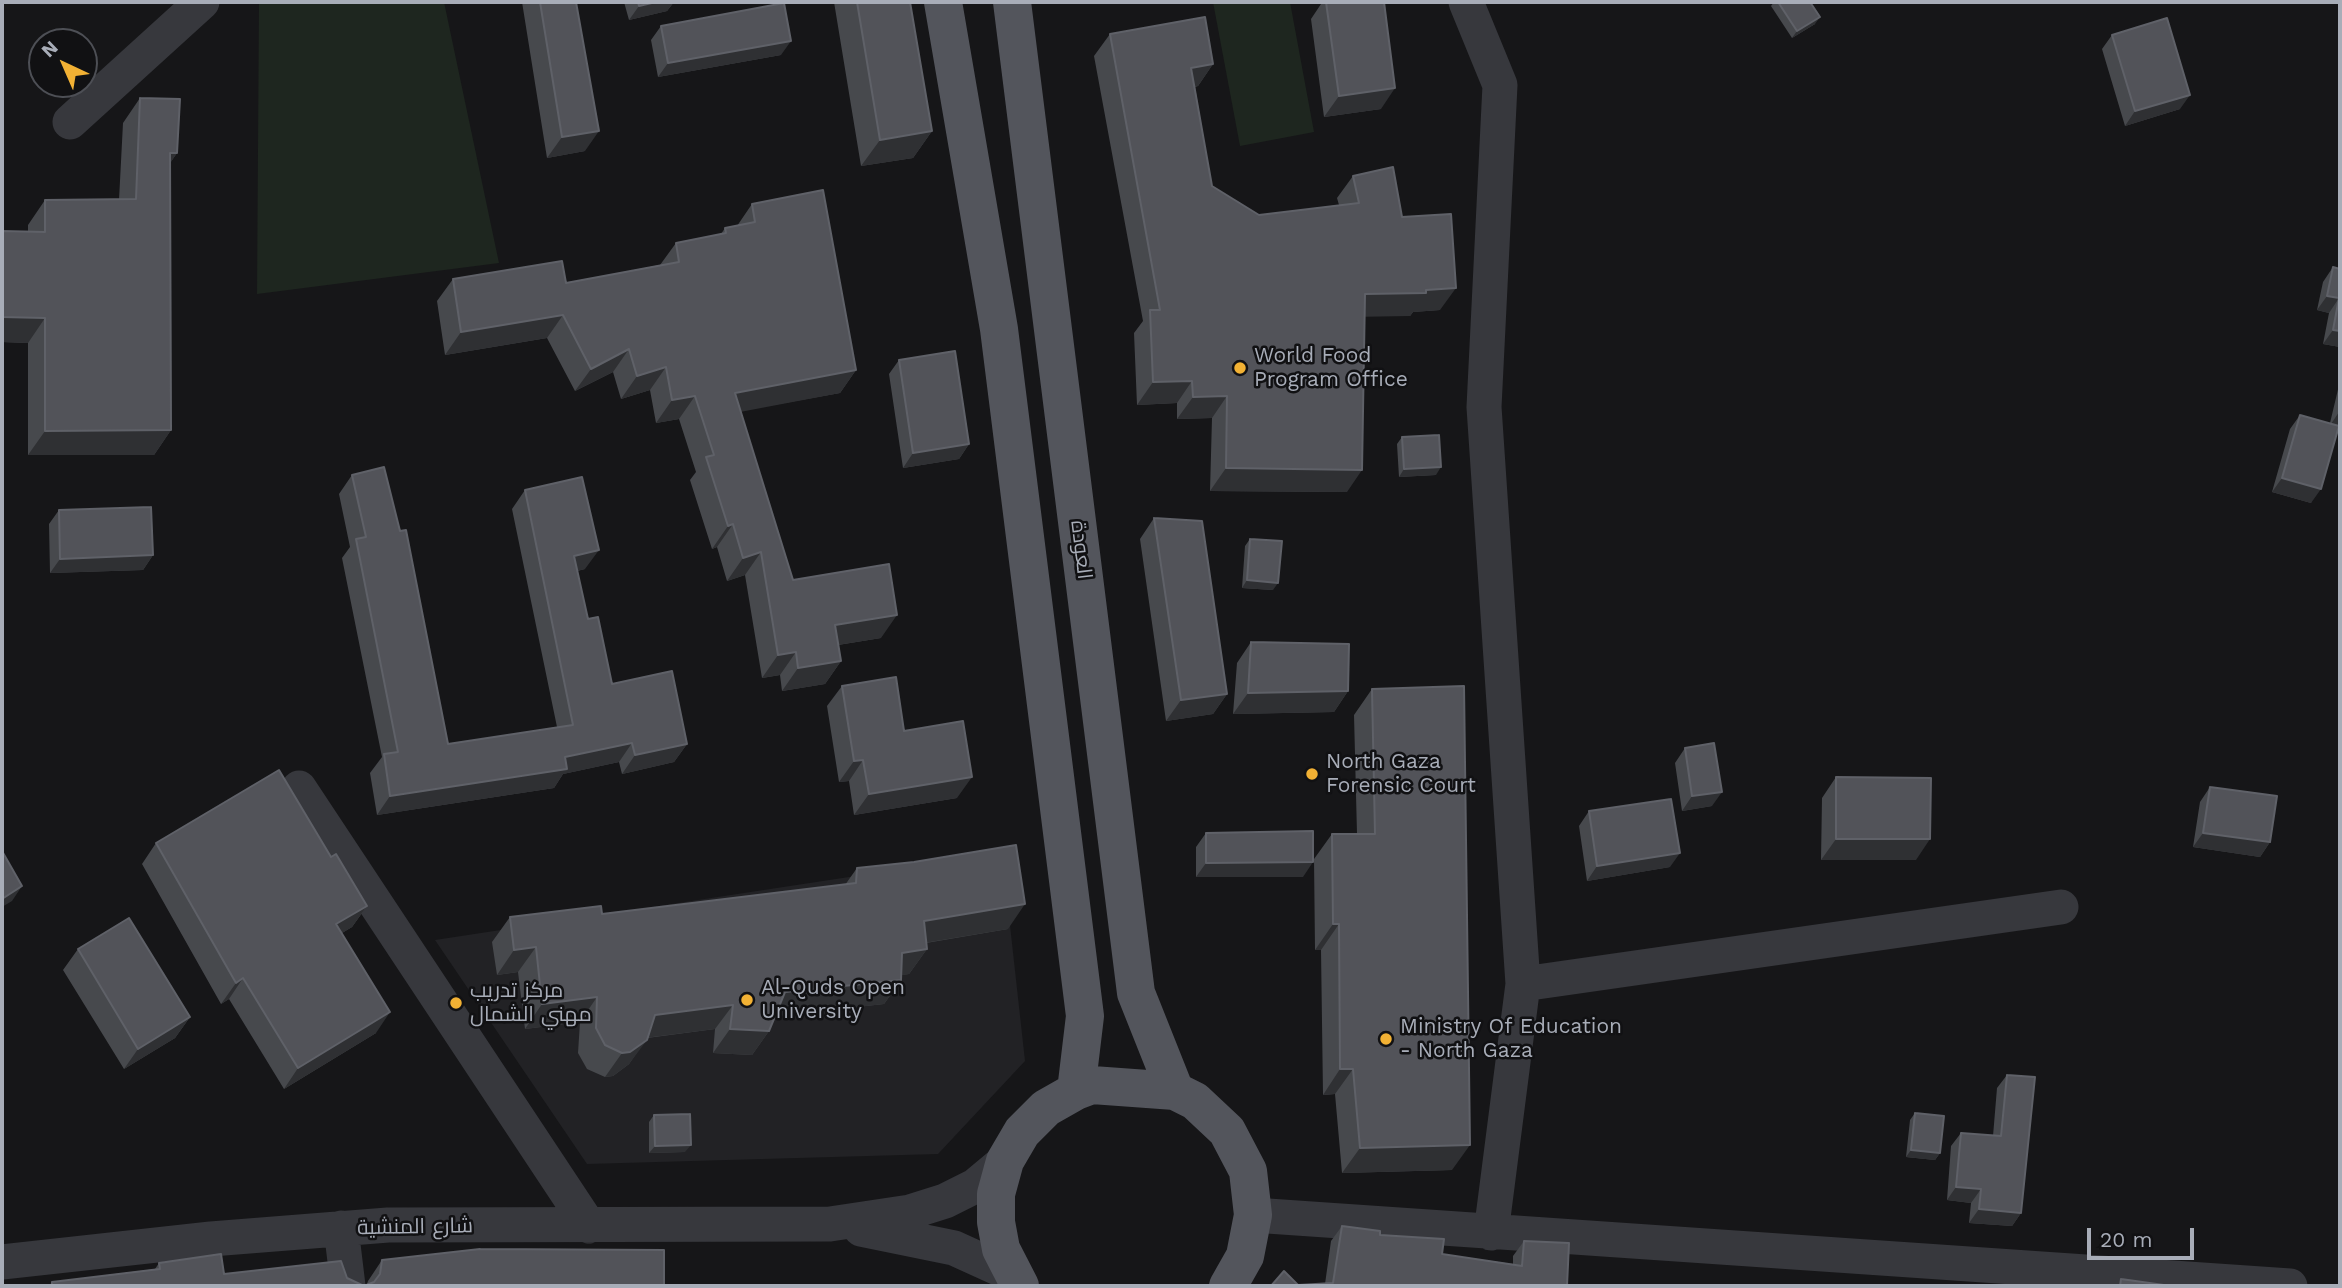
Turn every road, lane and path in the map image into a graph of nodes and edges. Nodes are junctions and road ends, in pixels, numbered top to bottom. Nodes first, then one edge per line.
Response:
1 (202, 2) edge
2 (943, 2) edge
3 (1012, 2) edge
4 (1466, 2) edge
5 (70, 122) dead end
6 (299, 788) dead end
7 (2061, 907) dead end
8 (1523, 984) junction
9 (1076, 1091) junction
10 (1175, 1091) junction
11 (1005, 1161) junction
12 (1253, 1215) junction
13 (830, 1224) junction
14 (589, 1226) junction
15 (341, 1228) junction
16 (1491, 1233) junction
17 (2, 1262) edge
18 (1913, 1272) edge
19 (1016, 1280) edge
20 (348, 1286) edge
21 (1228, 1286) edge
22 (2290, 1286) edge

1 - 5 street
2 - 9 main road
3 - 10 main road, العودة
4 - 8 street
6 - 14 street
7 - 8 street
8 - 16 street
9 - 10 main road
9 - 11 main road
10 - 12 main road
11 - 13 street, شارع المنشية
11 - 19 main road
12 - 16 street
12 - 21 main road
13 - 14 street, شارع المنشية
13 - 19 street, شارع المنشية
14 - 15 street, شارع المنشية
15 - 17 street, شارع المنشية
15 - 20 street
16 - 18 street
18 - 22 street

